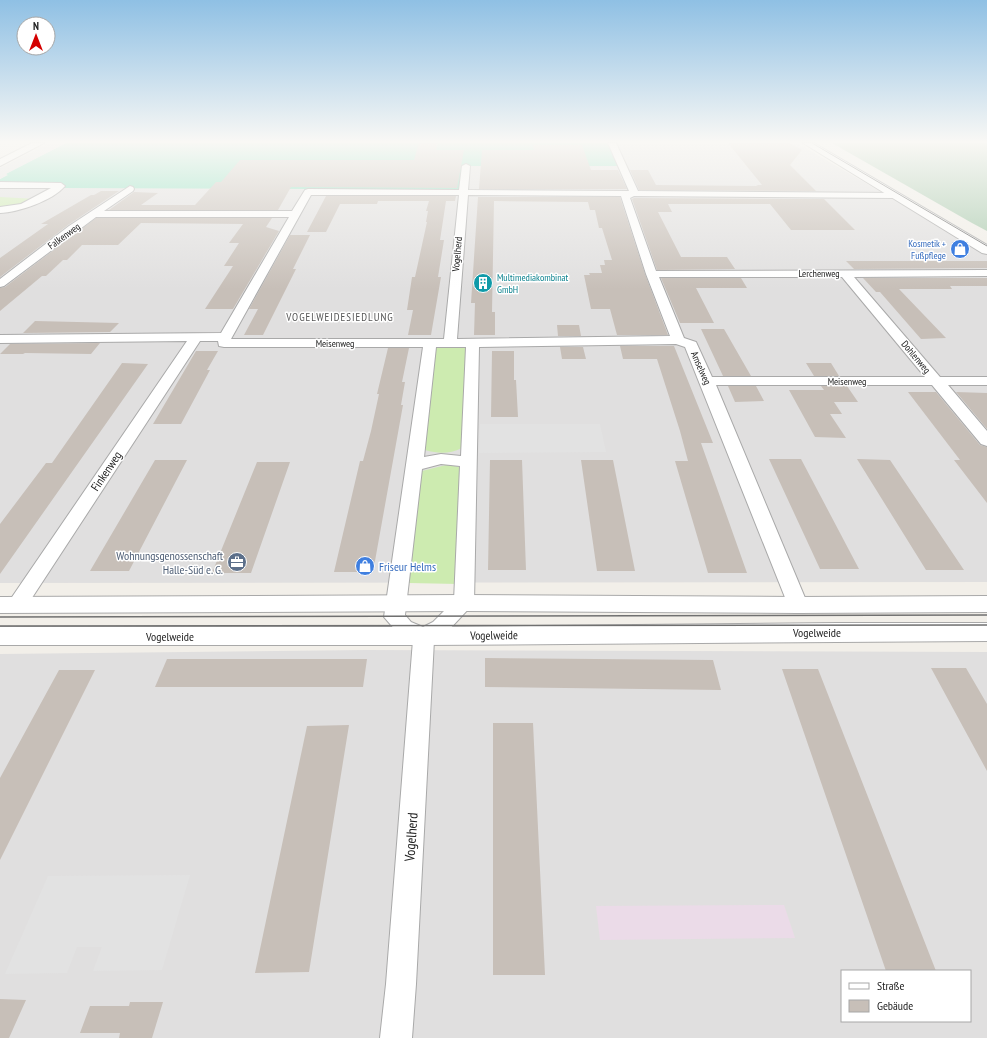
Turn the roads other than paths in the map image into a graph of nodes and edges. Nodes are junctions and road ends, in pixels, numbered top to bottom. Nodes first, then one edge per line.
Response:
1 (52, 191) edge
2 (127, 191) edge
3 (888, 191) edge
4 (903, 191) edge
5 (463, 192) junction
6 (634, 193) junction
7 (894, 195) junction
8 (0, 210) edge
9 (96, 214) junction
10 (296, 214) junction
11 (987, 240) edge
12 (987, 250) edge
13 (845, 273) junction
14 (987, 273) edge
15 (652, 274) junction
16 (0, 284) edge
17 (196, 336) junction
18 (225, 337) junction
19 (0, 339) edge
20 (678, 340) junction
21 (430, 343) junction
22 (450, 343) junction
23 (472, 343) junction
24 (708, 381) junction
25 (936, 382) junction
26 (987, 382) edge
27 (987, 441) edge
28 (468, 462) junction
29 (414, 466) junction
30 (397, 603) junction
31 (464, 603) junction
32 (987, 604) edge
33 (8, 605) edge
34 (798, 605) junction
35 (987, 632) edge
36 (0, 636) edge
37 (424, 636) junction
38 (396, 1038) edge

1 - 8 street
2 - 9 street, Falkenweg
3 - 7 street
4 - 11 street
5 - 6 street
5 - 10 street
5 - 22 street, Vogelherd
6 - 7 street
6 - 15 street, Amselweg
7 - 12 street
9 - 10 street
9 - 16 street, Falkenweg
10 - 18 street
13 - 14 street, Lerchenweg
13 - 15 street, Lerchenweg
13 - 25 street, Dohlenweg
15 - 20 street, Amselweg
17 - 18 street, Meisenweg
17 - 19 street, Meisenweg
17 - 33 street, Finkenweg
18 - 21 street, Meisenweg
20 - 23 street, Meisenweg
20 - 24 street, Amselweg
21 - 22 street, Meisenweg
21 - 29 street
22 - 23 street, Meisenweg
23 - 28 street
24 - 25 street, Meisenweg
24 - 34 street, Amselweg
25 - 26 street, Meisenweg
25 - 27 street, Dohlenweg
28 - 29 street
28 - 31 street
29 - 30 street
30 - 31 street
30 - 33 street
30 - 37 street
31 - 34 street
31 - 37 street
32 - 34 street
35 - 37 street, Vogelweide
36 - 37 street, Vogelweide
37 - 38 street, Vogelherd

